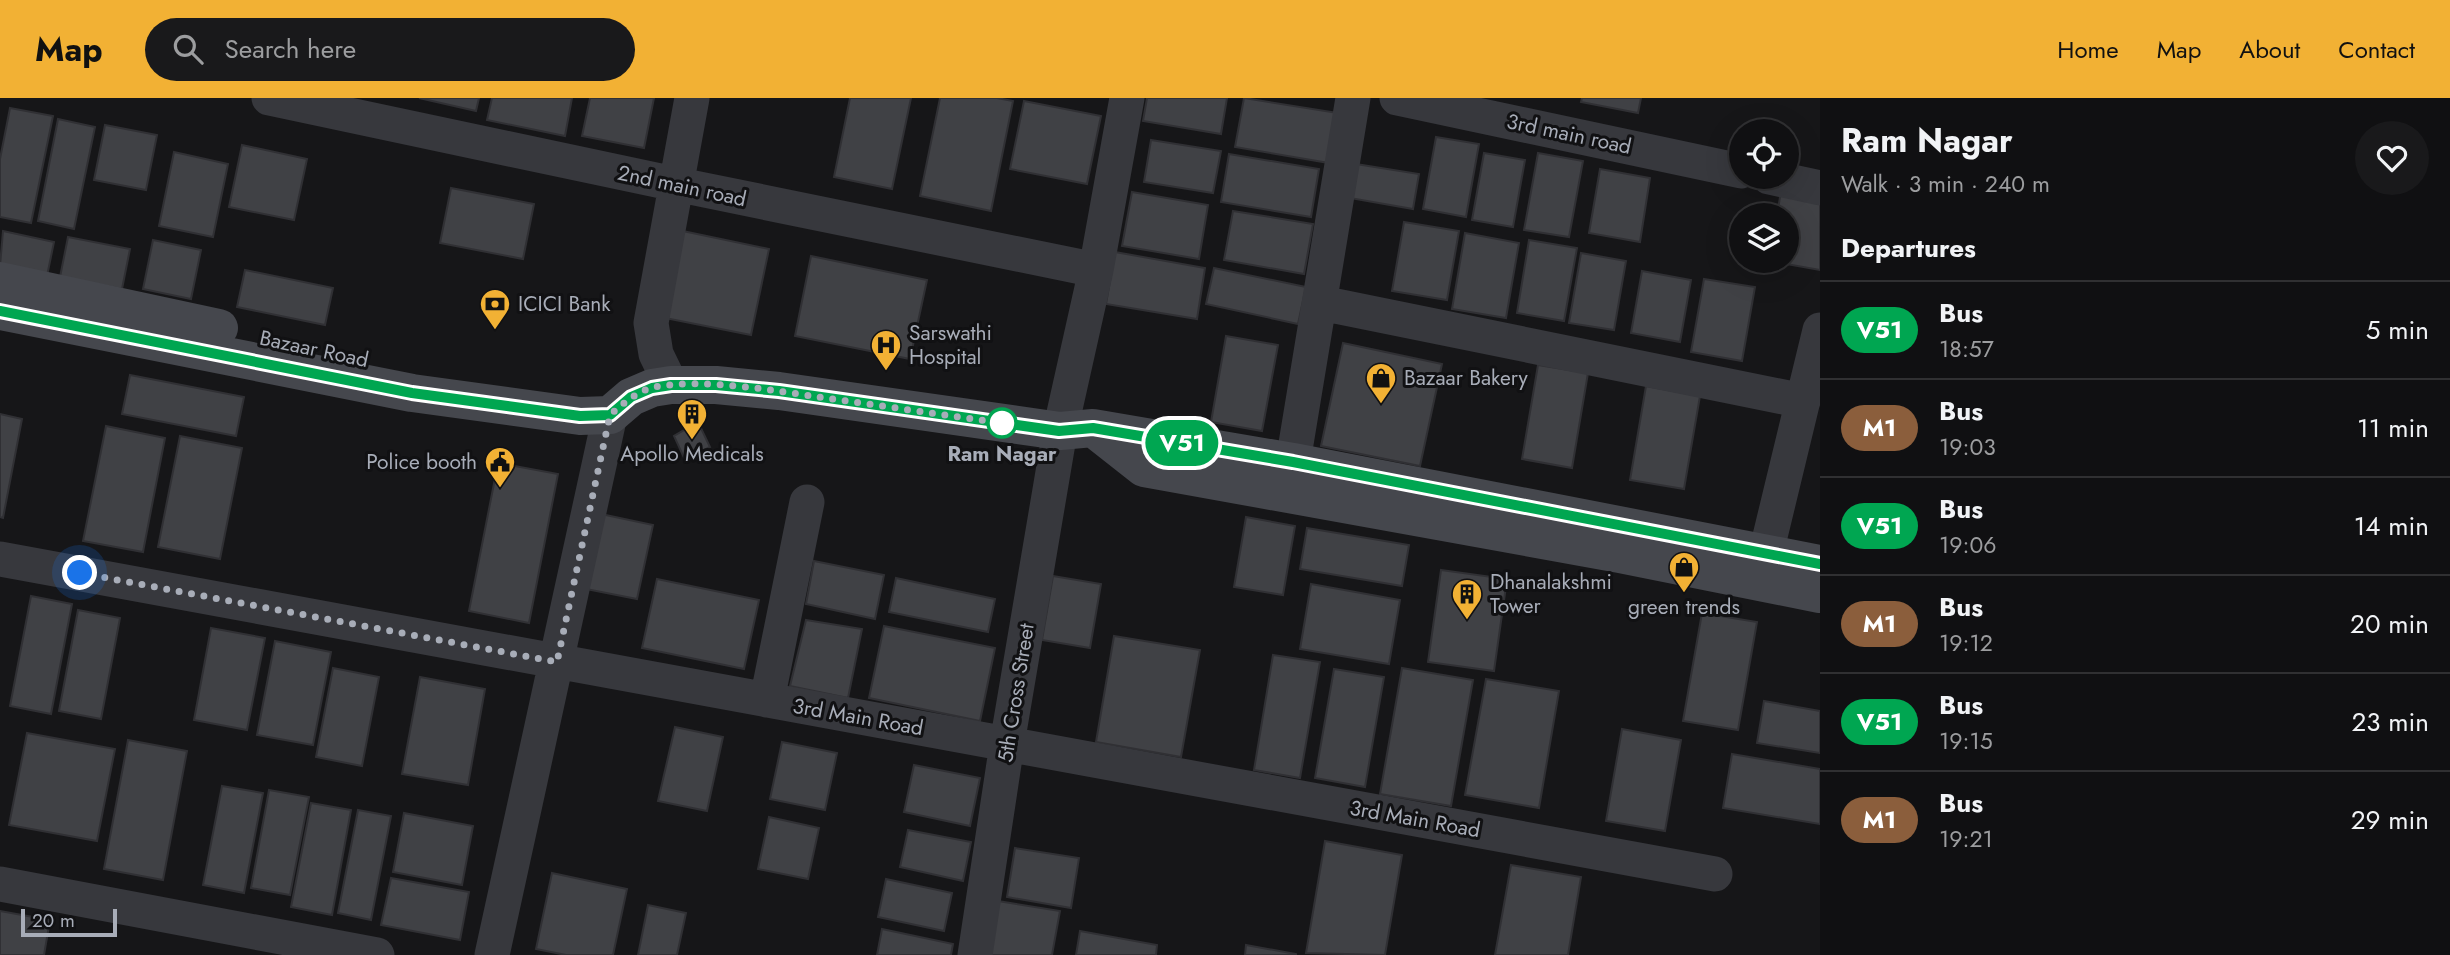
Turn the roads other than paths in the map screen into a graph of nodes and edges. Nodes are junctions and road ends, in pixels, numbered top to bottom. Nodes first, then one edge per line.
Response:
1 (269, 98) edge
2 (692, 98) edge
3 (1127, 98) edge
4 (1353, 98) edge
5 (1397, 98) edge
6 (1729, 168) edge
7 (1799, 183) edge
8 (675, 184) junction
9 (1820, 188) edge
10 (1096, 270) junction
11 (0, 281) edge
12 (1321, 303) junction
13 (0, 311) edge
14 (1820, 330) edge
15 (671, 385) junction
16 (1803, 401) junction
17 (620, 406) junction
18 (1076, 429) junction
19 (1293, 462) junction
20 (807, 502) dead end
21 (1766, 553) junction
22 (0, 559) edge
23 (1820, 564) edge
24 (1820, 594) edge
25 (557, 662) junction
26 (767, 700) junction
27 (1007, 744) junction
28 (1715, 874) dead end
29 (0, 884) edge
30 (377, 955) edge
31 (492, 955) edge
32 (975, 955) edge

1 - 8 street, 2nd main road
2 - 8 street
3 - 10 street, 5th Cross Street
4 - 12 street
5 - 6 street, 3rd main road
7 - 9 street
8 - 10 street, 2nd main road
8 - 15 street
10 - 18 street, 5th Cross Street
11 - 17 main road, Bazaar Road
12 - 16 street
12 - 19 street
13 - 17 main road, Bazaar Road
14 - 16 street
15 - 17 main road, Bazaar Road
15 - 18 main road, Bazaar Road
16 - 21 street
17 - 25 street
18 - 19 main road, Bazaar Road
18 - 24 main road
18 - 27 street, 5th Cross Street
19 - 21 main road, Bazaar Road
20 - 26 street
21 - 23 main road, Bazaar Road
22 - 25 street, 3rd Main Road
25 - 26 street, 3rd Main Road
25 - 31 street
26 - 27 street, 3rd Main Road
27 - 28 street, 3rd Main Road
27 - 32 street, 5th Cross Street
29 - 30 street

